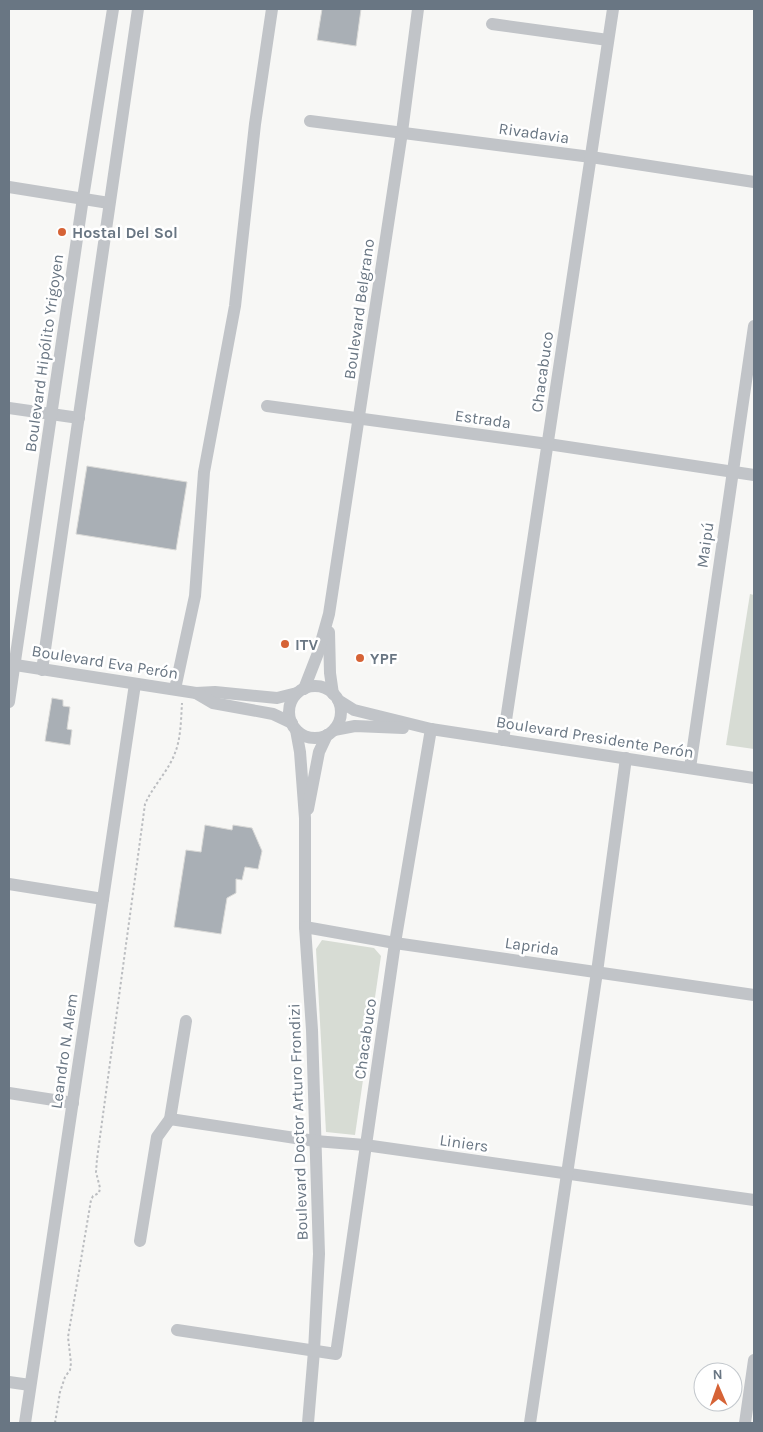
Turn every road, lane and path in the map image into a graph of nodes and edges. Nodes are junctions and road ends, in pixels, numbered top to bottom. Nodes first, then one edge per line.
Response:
1 (113, 9) edge
2 (138, 9) edge
3 (272, 9) edge
4 (418, 9) edge
5 (613, 9) edge
6 (492, 24) dead end
7 (608, 40) junction
8 (310, 121) dead end
9 (402, 132) junction
10 (590, 157) junction
11 (754, 182) edge
12 (9, 187) edge
13 (83, 198) junction
14 (110, 203) junction
15 (754, 326) edge
16 (267, 406) dead end
17 (9, 408) edge
18 (51, 414) junction
19 (79, 418) junction
20 (359, 418) junction
21 (548, 444) junction
22 (732, 472) junction
23 (754, 475) edge
24 (330, 614) junction
25 (12, 665) edge
26 (42, 670) junction
27 (135, 684) junction
28 (185, 691) junction
29 (301, 691) junction
30 (336, 697) junction
31 (9, 702) edge
32 (294, 727) junction
33 (431, 729) junction
34 (331, 733) junction
35 (503, 740) junction
36 (626, 758) junction
37 (690, 768) junction
38 (754, 778) edge
39 (305, 818) junction
40 (9, 884) edge
41 (102, 899) junction
42 (305, 927) junction
43 (395, 943) junction
44 (597, 972) junction
45 (754, 995) edge
46 (186, 1021) dead end
47 (9, 1094) edge
48 (72, 1103) junction
49 (170, 1119) junction
50 (315, 1140) junction
51 (365, 1145) junction
52 (568, 1174) junction
53 (754, 1200) edge
54 (140, 1242) dead end
55 (177, 1330) dead end
56 (314, 1351) junction
57 (754, 1360) edge
58 (9, 1382) edge
59 (30, 1385) junction
60 (749, 1415) edge
61 (25, 1423) edge
62 (55, 1423) edge
63 (308, 1423) edge
64 (530, 1423) edge

1 - 13 street, Boulevard Hipólito Yrigoyen
2 - 14 street
3 - 28 street
4 - 9 street, Boulevard Belgrano
5 - 7 street, Chacabuco
6 - 7 street
7 - 10 street, Chacabuco
8 - 9 street, Rivadavia
9 - 10 street, Rivadavia
9 - 20 street, Boulevard Belgrano
10 - 11 street, Rivadavia
10 - 21 street, Chacabuco
12 - 13 street
13 - 14 street
13 - 18 street, Boulevard Hipólito Yrigoyen
14 - 19 street
15 - 22 street, Maipú
16 - 20 street, Estrada
17 - 18 street
18 - 19 street
18 - 25 street, Boulevard Hipólito Yrigoyen
19 - 26 street
20 - 21 street, Estrada
20 - 24 street, Boulevard Belgrano
21 - 22 street, Estrada
21 - 35 street, Chacabuco
22 - 23 street, Estrada
22 - 37 street, Maipú
24 - 29 street, Boulevard Belgrano
24 - 30 street, Boulevard Belgrano
25 - 26 street, Boulevard Eva Perón
25 - 31 street, Boulevard Hipólito Yrigoyen
26 - 27 street, Boulevard Eva Perón
27 - 28 street, Boulevard Eva Perón
27 - 41 street, Leandro N. Alem
28 - 29 street, Boulevard Presidente Perón
28 - 32 street, Boulevard Presidente Perón
28 - 62 path
29 - 30 street, Boulevard Presidente Perón
29 - 32 street
30 - 33 street, Boulevard Presidente Perón
30 - 34 street
32 - 34 street, Boulevard Presidente Perón
32 - 39 street, Boulevard Doctor Arturo Frondizi
33 - 34 street, Boulevard Presidente Perón
33 - 35 street, Boulevard Presidente Perón
33 - 43 street, Chacabuco
34 - 39 street, Boulevard Doctor Arturo Frondizi
35 - 36 street, Boulevard Presidente Perón
36 - 37 street, Boulevard Presidente Perón
36 - 44 street
37 - 38 street, Boulevard Presidente Perón
39 - 42 street, Boulevard Doctor Arturo Frondizi
40 - 41 street
41 - 48 street, Leandro N. Alem
42 - 43 street, Laprida
42 - 50 street, Boulevard Doctor Arturo Frondizi
43 - 44 street, Laprida
43 - 51 street, Chacabuco
44 - 45 street, Laprida
44 - 52 street
46 - 49 street
47 - 48 street
48 - 59 street, Leandro N. Alem
49 - 50 street, Liniers
49 - 54 street
50 - 51 street, Liniers
50 - 56 street, Boulevard Doctor Arturo Frondizi
51 - 52 street, Liniers
51 - 56 street, Chacabuco
52 - 53 street, Liniers
52 - 64 street
55 - 56 street
56 - 63 street, Boulevard Doctor Arturo Frondizi
57 - 60 street
58 - 59 street
59 - 61 street, Leandro N. Alem

